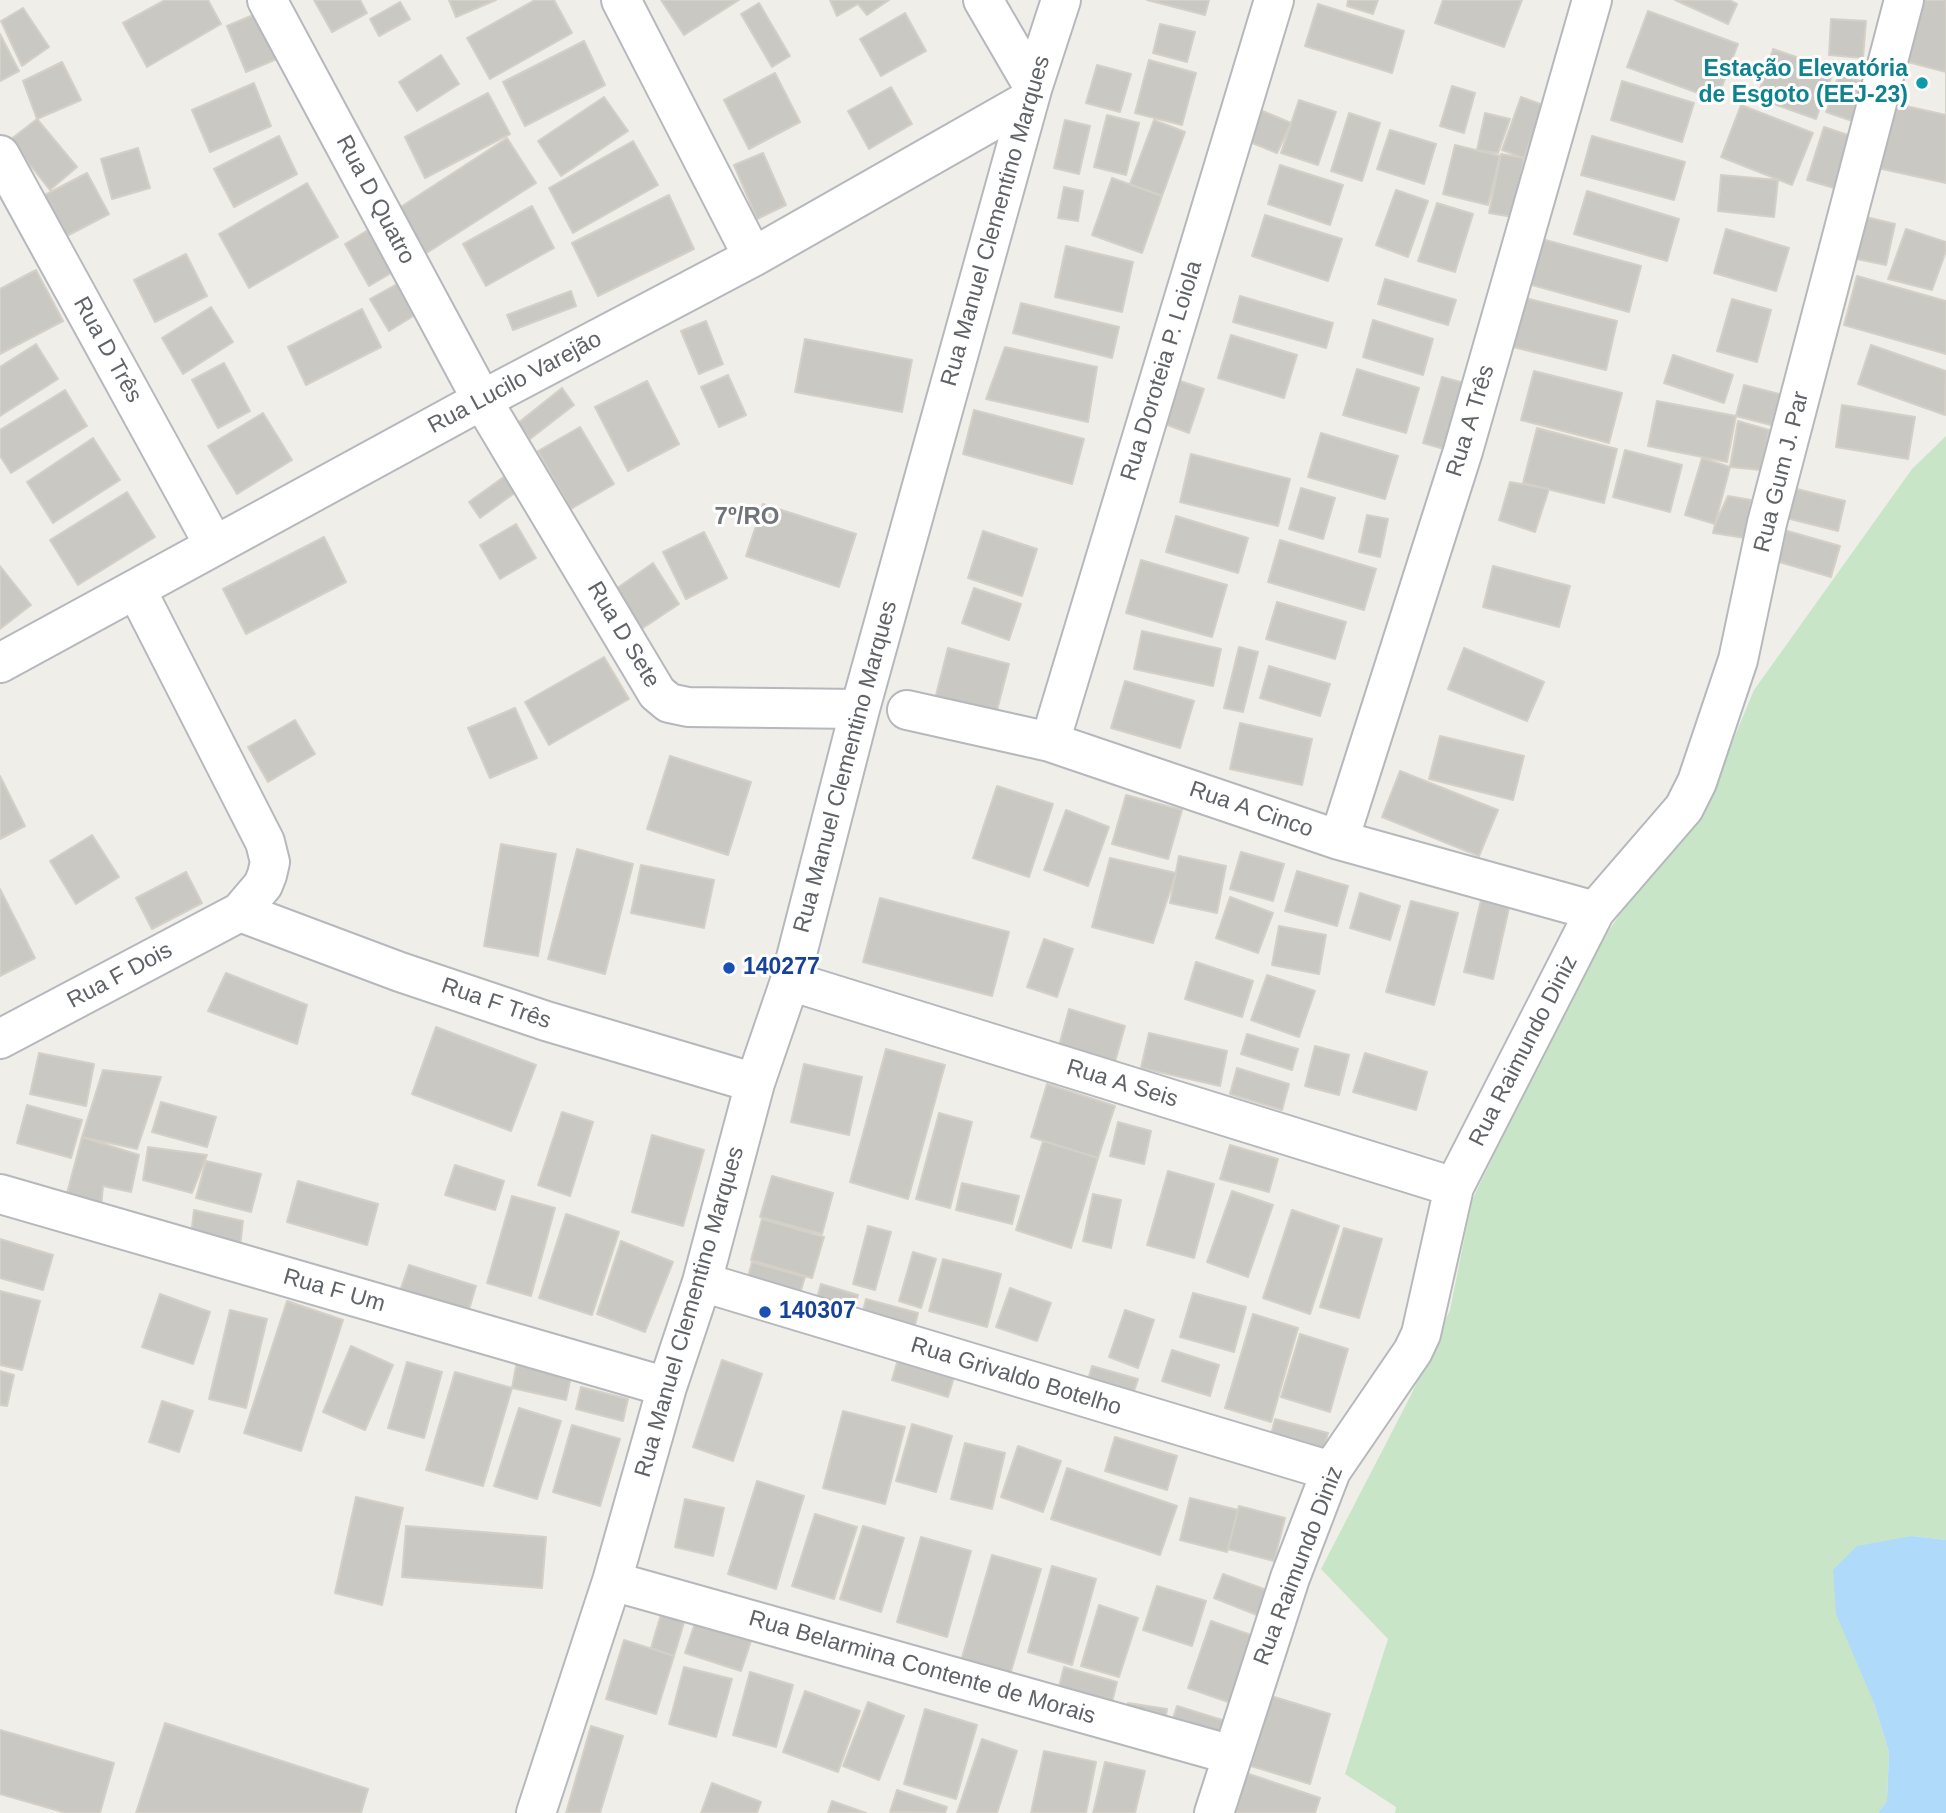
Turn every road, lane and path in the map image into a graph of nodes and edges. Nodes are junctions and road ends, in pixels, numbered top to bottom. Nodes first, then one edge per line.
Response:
1 (267, 0) edge
2 (621, 0) edge
3 (983, 0) edge
4 (1061, 0) edge
5 (1274, 0) edge
6 (1592, 0) edge
7 (1904, 0) edge
8 (1031, 93) junction
9 (0, 155) edge
10 (753, 257) junction
11 (482, 400) junction
12 (214, 545) junction
13 (136, 589) junction
14 (0, 663) edge
15 (860, 709) junction
16 (907, 709) dead end
17 (1050, 741) junction
18 (1339, 840) junction
19 (1595, 911) junction
20 (240, 912) junction
21 (790, 981) junction
22 (0, 1040) edge
23 (755, 1083) junction
24 (1454, 1187) junction
25 (0, 1194) edge
26 (702, 1282) junction
27 (667, 1387) junction
28 (1331, 1471) junction
29 (612, 1581) junction
30 (1232, 1755) junction
31 (536, 1813) edge
32 (1214, 1813) edge

1 - 11 street, Rua D Quatro
2 - 10 street
3 - 8 street
4 - 8 street, Rua Manuel Clementino Marques
5 - 17 street, Rua Doroteia P. Loiola
6 - 18 street, Rua A Três
7 - 19 street, Rua Gum J. Par
8 - 10 street, Rua Lucilo Varejão
8 - 15 street, Rua Manuel Clementino Marques
9 - 12 street, Rua D Três
10 - 11 street, Rua Lucilo Varejão
11 - 12 street, Rua Lucilo Varejão
11 - 15 street, Rua D Sete
12 - 13 street, Rua Lucilo Varejão
13 - 14 street, Rua Lucilo Varejão
13 - 20 street
15 - 21 street, Rua Manuel Clementino Marques
16 - 17 street, Rua A Cinco
17 - 18 street, Rua A Cinco
18 - 19 street, Rua A Cinco
19 - 24 street, Rua Raimundo Diniz
20 - 22 street, Rua F Dois
20 - 23 street, Rua F Três
21 - 23 street, Rua Manuel Clementino Marques
21 - 24 street, Rua A Seis
23 - 26 street, Rua Manuel Clementino Marques
24 - 28 street, Rua Raimundo Diniz
25 - 27 street, Rua F Um
26 - 27 street, Rua Manuel Clementino Marques
26 - 28 street, Rua Grivaldo Botelho
27 - 29 street, Rua Manuel Clementino Marques
28 - 30 street, Rua Raimundo Diniz
29 - 30 street, Rua Belarmina Contente de Morais
29 - 31 street, Rua Manuel Clementino Marques
30 - 32 street, Rua Raimundo Diniz

